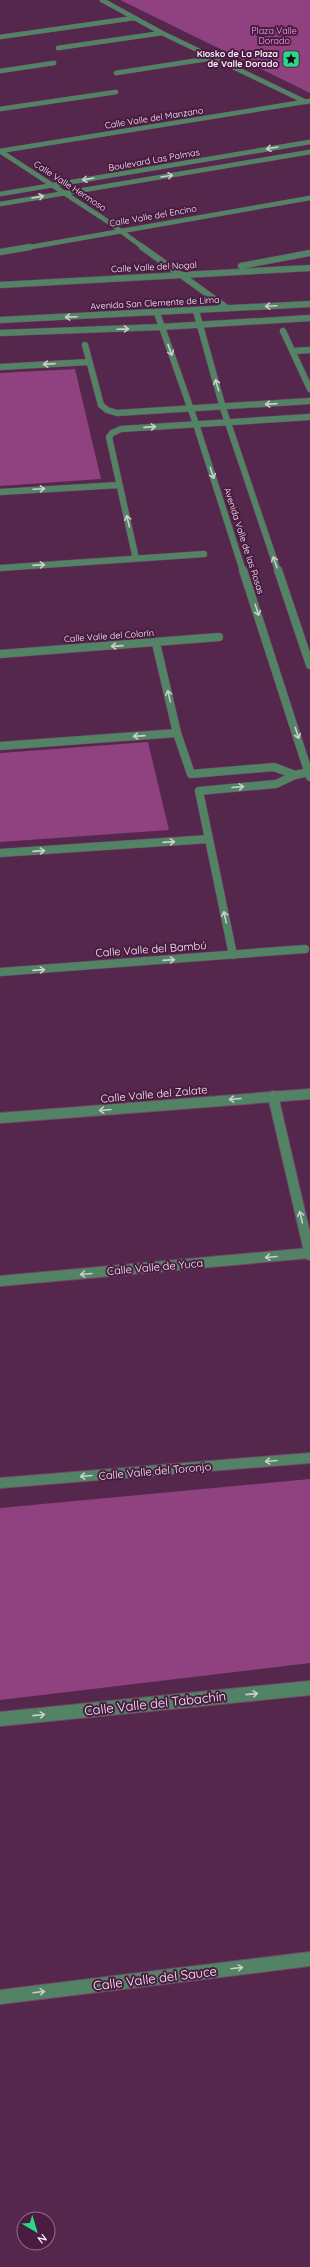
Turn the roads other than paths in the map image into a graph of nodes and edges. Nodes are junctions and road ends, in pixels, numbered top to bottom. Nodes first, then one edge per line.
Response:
1 (102, 0) edge
2 (134, 18) junction
3 (162, 33) junction
4 (0, 37) edge
5 (58, 48) dead end
6 (213, 58) junction
7 (54, 63) dead end
8 (0, 71) edge
9 (116, 73) dead end
10 (116, 92) dead end
11 (308, 103) edge
12 (0, 109) edge
13 (310, 142) edge
14 (0, 151) edge
15 (310, 152) edge
16 (52, 185) junction
17 (62, 193) junction
18 (0, 194) edge
19 (310, 198) edge
20 (0, 204) edge
21 (121, 231) junction
22 (0, 252) edge
23 (310, 253) edge
24 (310, 268) edge
25 (205, 273) junction
26 (181, 275) junction
27 (0, 285) edge
28 (310, 304) edge
29 (226, 308) junction
30 (196, 311) junction
31 (157, 313) junction
32 (310, 318) edge
33 (0, 320) edge
34 (200, 325) junction
35 (161, 327) junction
36 (283, 331) dead end
37 (0, 333) edge
38 (85, 345) dead end
39 (310, 350) edge
40 (294, 351) junction
41 (88, 362) junction
42 (0, 367) edge
43 (310, 389) edge
44 (310, 401) edge
45 (191, 408) junction
46 (223, 408) junction
47 (310, 417) edge
48 (228, 422) junction
49 (196, 424) junction
50 (119, 485) junction
51 (0, 492) edge
52 (204, 554) dead end
53 (136, 559) junction
54 (0, 568) edge
55 (219, 637) dead end
56 (156, 643) junction
57 (0, 654) edge
58 (310, 665) edge
59 (177, 733) junction
60 (0, 746) edge
61 (310, 774) edge
62 (295, 775) junction
63 (209, 839) junction
64 (0, 853) edge
65 (305, 949) dead end
66 (233, 955) junction
67 (0, 972) edge
68 (310, 1094) edge
69 (274, 1096) junction
70 (0, 1118) edge
71 (310, 1254) edge
72 (0, 1281) edge
73 (310, 1458) edge
74 (0, 1483) edge
75 (310, 1688) edge
76 (0, 1719) edge
77 (310, 1958) edge
78 (0, 1997) edge

1 - 2 street
2 - 3 street
2 - 4 street
3 - 5 street
3 - 6 street
6 - 9 street
6 - 11 street
7 - 8 street
10 - 12 street
11 - 14 street, Calle Valle del Manzano
13 -> 16 street, Boulevard Las Palmas
14 - 16 street, Calle Valle Hermoso
17 -> 15 street, Boulevard Las Palmas
16 - 17 street, Calle Valle Hermoso
16 - 18 street, Boulevard Las Palmas
20 -> 17 street, Boulevard Las Palmas
17 - 21 street, Calle Valle Hermoso
19 - 21 street, Calle Valle del Encino
21 - 22 street, Calle Valle del Encino
21 - 26 street, Calle Valle Hermoso
23 - 25 street
24 - 25 street, Calle Valle del Nogal
25 - 26 street, Calle Valle del Nogal
26 - 27 street, Calle Valle del Nogal
26 - 29 street, Calle Valle Hermoso
28 -> 29 street, Avenida San Clemente de Lima
29 - 30 street, Avenida San Clemente de Lima
30 - 31 street, Avenida San Clemente de Lima
30 - 34 street
31 -> 33 street, Avenida San Clemente de Lima
31 - 35 street, Avenida Valle de las Rosas
32 - 34 street
34 - 35 street
46 -> 34 street
37 -> 35 street
35 -> 45 street, Avenida Valle de las Rosas
36 - 40 street
38 - 41 street
39 - 40 street
40 - 43 street
41 -> 42 street
41 - 45 street
44 -> 46 street
45 - 46 street
45 - 49 street, Avenida Valle de las Rosas
46 - 48 street
47 - 48 street
48 - 49 street
58 -> 48 street
50 -> 49 street
49 -> 61 street, Avenida Valle de las Rosas
51 -> 50 street
53 -> 50 street
52 - 53 street
54 -> 53 street
55 - 56 street, Calle Valle del Colorín
56 -> 57 street, Calle Valle del Colorín
59 -> 56 street
59 -> 60 street
59 - 62 street
61 - 62 street
63 -> 62 street
64 -> 63 street
66 -> 63 street
65 - 66 street, Calle Valle del Bambú
67 -> 66 street, Calle Valle del Bambú
68 - 69 street, Calle Valle del Zalate
69 -> 70 street, Calle Valle del Zalate
71 -> 69 street
71 -> 72 street, Calle Valle de Yuca
73 -> 74 street, Calle Valle del Toronjo
76 -> 75 street, Calle Valle del Tabachín
78 -> 77 street, Calle Valle del Sauce

